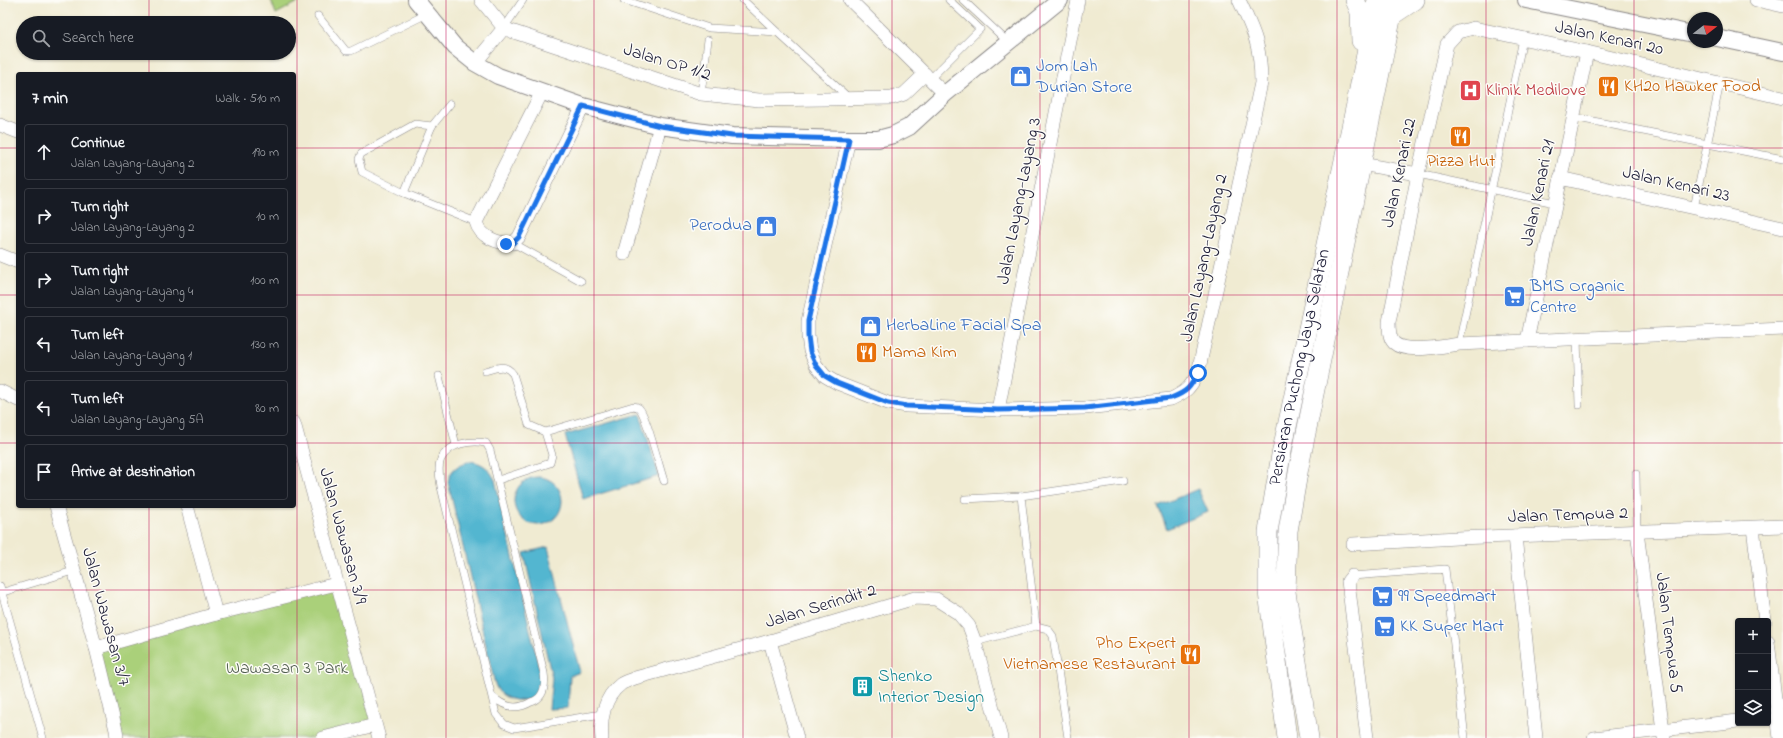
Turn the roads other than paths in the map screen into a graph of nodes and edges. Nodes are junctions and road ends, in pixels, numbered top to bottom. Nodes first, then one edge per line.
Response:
1 (416, 0) edge
2 (481, 0) edge
3 (523, 0) edge
4 (624, 0) edge
5 (743, 0) edge
6 (850, 0) edge
7 (949, 0) edge
8 (963, 0) edge
9 (1060, 0) edge
10 (1078, 0) edge
11 (1239, 0) edge
12 (1355, 0) edge
13 (1377, 0) edge
14 (1415, 0) edge
15 (1526, 0) edge
16 (1756, 0) edge
17 (1783, 6) edge
18 (1393, 8) edge
19 (427, 14) junction
20 (318, 16) dead end
21 (504, 28) junction
22 (1474, 28) joint
23 (777, 32) junction
24 (1687, 33) edge
25 (1523, 39) junction
26 (1723, 39) edge
27 (708, 40) dead end
28 (1008, 42) junction
29 (1586, 52) junction
30 (1783, 52) edge
31 (475, 63) junction
32 (927, 76) junction
33 (1720, 83) junction
34 (542, 92) junction
35 (701, 94) junction
36 (945, 94) junction
37 (1783, 98) edge
38 (850, 99) junction
39 (450, 104) dead end
40 (1356, 104) junction
41 (583, 106) junction
42 (1573, 116) junction
43 (0, 125) edge
44 (432, 126) junction
45 (660, 126) junction
46 (16, 131) edge
47 (849, 139) junction
48 (1708, 143) junction
49 (1783, 159) edge
50 (1361, 164) junction
51 (1418, 174) junction
52 (1560, 178) junction
53 (1491, 190) junction
54 (404, 194) junction
55 (1555, 203) junction
56 (1694, 208) junction
57 (476, 222) junction
58 (1783, 228) edge
59 (513, 243) junction
60 (624, 254) dead end
61 (0, 255) edge
62 (16, 261) edge
63 (581, 281) dead end
64 (1783, 329) edge
65 (1577, 338) junction
66 (1527, 342) junction
67 (1459, 344) junction
68 (485, 371) dead end
69 (439, 376) dead end
70 (0, 390) edge
71 (16, 399) edge
72 (1579, 405) dead end
73 (998, 410) junction
74 (545, 432) junction
75 (297, 444) edge
76 (456, 445) junction
77 (1636, 474) dead end
78 (498, 480) junction
79 (664, 481) dead end
80 (1123, 481) dead end
81 (1021, 496) junction
82 (965, 499) dead end
83 (58, 508) edge
84 (189, 508) edge
85 (1783, 526) edge
86 (1753, 528) junction
87 (1638, 532) junction
88 (1515, 536) junction
89 (1354, 544) dead end
90 (73, 571) junction
91 (1352, 576) joint
92 (336, 584) junction
93 (1, 590) edge
94 (216, 614) junction
95 (1765, 618) edge
96 (1036, 626) junction
97 (770, 641) junction
98 (975, 642) junction
99 (96, 648) junction
100 (1769, 654) edge
101 (492, 696) junction
102 (602, 714) junction
103 (1773, 716) edge
104 (1735, 722) edge
105 (375, 725) junction
106 (1663, 734) edge
107 (43, 738) edge
108 (117, 738) edge
109 (324, 738) edge
110 (379, 738) edge
111 (602, 738) edge
112 (797, 738) edge
113 (1001, 738) edge
114 (1068, 738) edge
115 (1287, 738) edge
116 (1309, 738) edge
117 (1367, 738) edge
118 (1465, 738) edge
119 (1536, 738) edge
120 (1594, 738) edge
121 (1780, 738) edge

1 - 19 street
2 - 21 street, Jalan OP 1/2
3 - 21 lane
4 - 23 lane
5 - 23 lane
6 - 32 street
7 - 32 lane
8 - 28 lane
9 - 28 street
10 - 73 street, Jalan Layang-Layang 3
11 - 73 street, Jalan Layang-Layang 2
12 - 40 main road
13 - 40 main road, Persiaran Puchong Jaya Selatan
14 - 18 main road
15 - 24 street
16 - 17 street
18 - 50 main road, Persiaran Puchong Jaya Selatan
19 - 20 lane
19 - 31 street
21 - 31 street
21 - 35 street, Jalan OP 1/2
22 - 25 street, Jalan Kenari 20
22 - 51 street, Jalan Kenari 22
23 - 38 lane
25 - 29 street, Jalan Kenari 20
25 - 53 lane
26 - 30 street
27 - 35 lane
28 - 36 street
29 - 33 street, Jalan Kenari 20
29 - 42 street, Jalan Kenari 21
31 - 34 street
32 - 36 street
32 - 38 street, Jalan OP 1/2
33 - 37 street, Jalan Kenari 20
33 - 48 lane
34 - 41 street
34 - 57 street
35 - 38 street, Jalan OP 1/2
36 - 47 street
39 - 44 lane
40 - 115 main road, Persiaran Puchong Jaya Selatan
41 - 45 street
41 - 59 street
42 - 48 lane
42 - 52 street, Jalan Kenari 21
43 - 46 street
44 - 54 lane
44 - 54 lane
45 - 47 street
45 - 60 street
47 - 73 street, Jalan Layang-Layang 2
48 - 49 lane
48 - 56 lane
50 - 51 street
50 - 116 main road, Persiaran Puchong Jaya Selatan
51 - 53 lane
51 - 67 street, Jalan Kenari 22
52 - 55 street, Jalan Kenari 21
52 - 56 street, Jalan Kenari 23
53 - 55 lane
53 - 67 lane
54 - 57 lane
55 - 66 street, Jalan Kenari 21
56 - 58 street, Jalan Kenari 23
57 - 59 street
59 - 63 lane
61 - 62 street
64 - 65 street
65 - 66 street
65 - 72 lane
66 - 67 street
68 - 74 lane
69 - 76 lane
70 - 71 street
74 - 78 lane
74 - 79 lane
75 - 92 street, Jalan Wawasan 3/9
76 - 78 lane
76 - 101 lane
77 - 87 lane
78 - 101 lane
80 - 81 lane
81 - 82 lane
81 - 96 lane
83 - 90 street, Jalan Wawasan 3/7
84 - 94 street
85 - 86 street, Jalan Tempua 2
86 - 87 street, Jalan Tempua 2
86 - 95 street
87 - 88 street, Jalan Tempua 2
87 - 106 street, Jalan Tempua 5
88 - 89 street, Jalan Tempua 2
88 - 119 street
90 - 93 lane
90 - 99 street, Jalan Wawasan 3/7
91 - 117 street
91 - 118 lane
92 - 94 street
92 - 105 street, Jalan Wawasan 3/9
93 - 107 lane
94 - 99 street
96 - 98 lane
96 - 114 lane
97 - 98 street, Jalan Serindit 2
97 - 102 street, Jalan Serindit 2
97 - 112 street
98 - 113 street, Jalan Serindit 2
99 - 108 street, Jalan Wawasan 3/7
100 - 103 street
101 - 102 lane
102 - 111 street, Jalan Serindit 2
103 - 121 street
104 - 106 street
105 - 109 street
105 - 110 street, Jalan Wawasan 3/9
106 - 120 street

